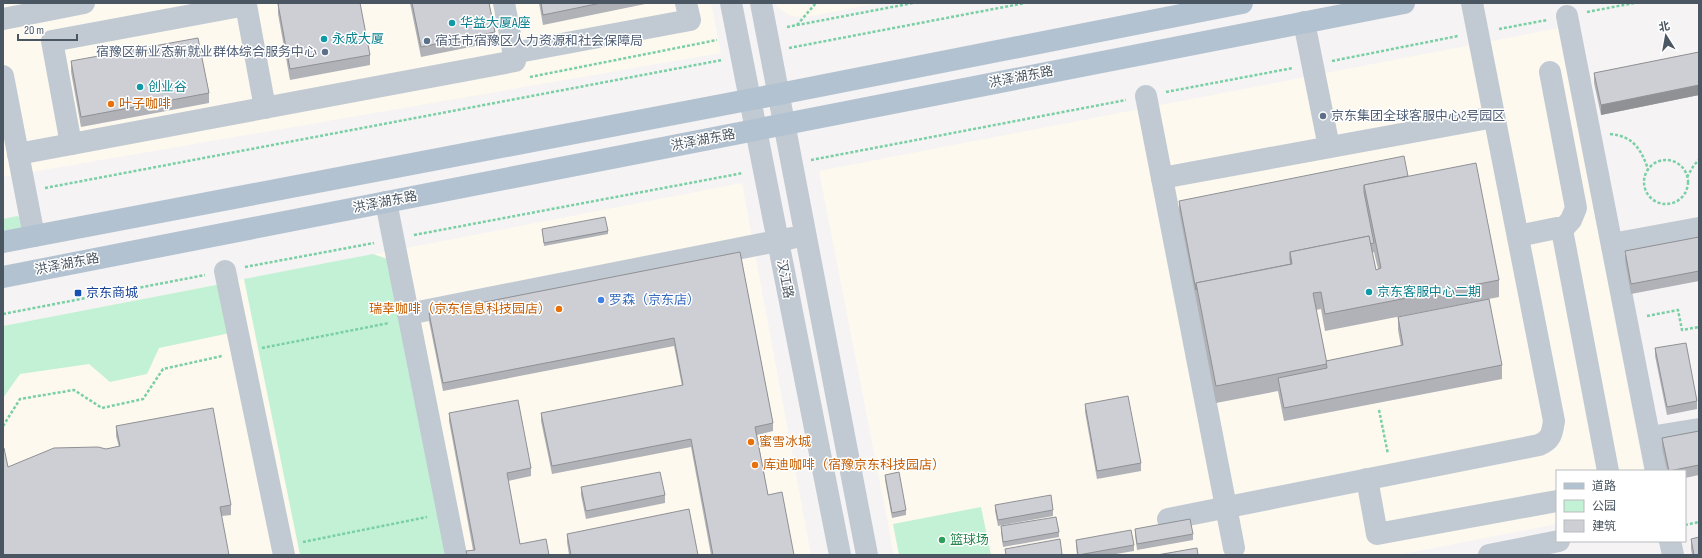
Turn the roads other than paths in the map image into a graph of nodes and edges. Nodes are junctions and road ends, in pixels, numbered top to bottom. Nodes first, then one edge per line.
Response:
1 (84, 3) edge
2 (504, 3) edge
3 (686, 3) edge
4 (731, 3) edge
5 (761, 3) edge
6 (1242, 3) edge
7 (1404, 3) edge
8 (1472, 3) edge
9 (189, 9) edge
10 (1567, 16) road end
11 (3, 19) edge
12 (1304, 22) junction
13 (513, 53) junction
14 (1550, 72) dead end
15 (3, 76) edge
16 (779, 94) junction
17 (1146, 96) road end
18 (749, 100) junction
19 (265, 108) junction
20 (1494, 116) junction
21 (784, 124) junction
22 (755, 130) junction
23 (71, 144) junction
24 (1329, 147) junction
25 (18, 154) junction
26 (1162, 178) junction
27 (386, 202) junction
28 (1699, 228) edge
29 (1562, 230) junction
30 (34, 236) junction
31 (806, 236) junction
32 (1518, 236) junction
33 (777, 241) junction
34 (3, 242) edge
35 (1612, 244) junction
36 (225, 271) road end
37 (3, 277) edge
38 (409, 316) junction
39 (1699, 428) edge
40 (1650, 437) junction
41 (1608, 470) edge
42 (1656, 470) edge
43 (1367, 480) junction
44 (1556, 501) edge
45 (1225, 507) junction
46 (1168, 519) dead end
47 (1556, 542) edge
48 (1670, 542) edge
49 (1234, 548) dead end
50 (283, 551) edge
51 (456, 555) edge
52 (840, 555) edge
53 (866, 555) edge
54 (1489, 555) edge
55 (1673, 555) edge

1 - 11 street
2 - 13 street
3 - 13 street
4 - 18 street, 汉江路
5 - 16 street
6 - 16 main road
7 - 12 main road, 洪泽湖东路
8 - 20 street
9 - 19 street
9 - 23 street
10 - 35 street
12 - 21 main road, 洪泽湖东路
12 - 24 street
13 - 19 street
14 - 29 street
15 - 25 street
16 - 18 main road
16 - 21 street
17 - 26 street
18 - 22 street, 汉江路
18 - 30 main road
19 - 23 street
20 - 24 street
20 - 32 street
21 - 22 main road, 洪泽湖东路
21 - 31 street
22 - 27 main road, 洪泽湖东路
22 - 33 street, 汉江路
23 - 25 street
24 - 26 street
25 - 30 street
26 - 45 street
27 - 37 main road, 洪泽湖东路
27 - 38 street
28 - 35 street
29 - 32 street
29 - 41 street
30 - 34 main road
31 - 33 street
31 - 53 street
32 - 43 street
33 - 38 street
33 - 52 street, 汉江路
35 - 40 street
36 - 50 street
38 - 51 street
39 - 40 street
40 - 42 street
43 - 44 street
43 - 45 street
45 - 46 street
45 - 49 street
47 - 54 street
48 - 55 street

